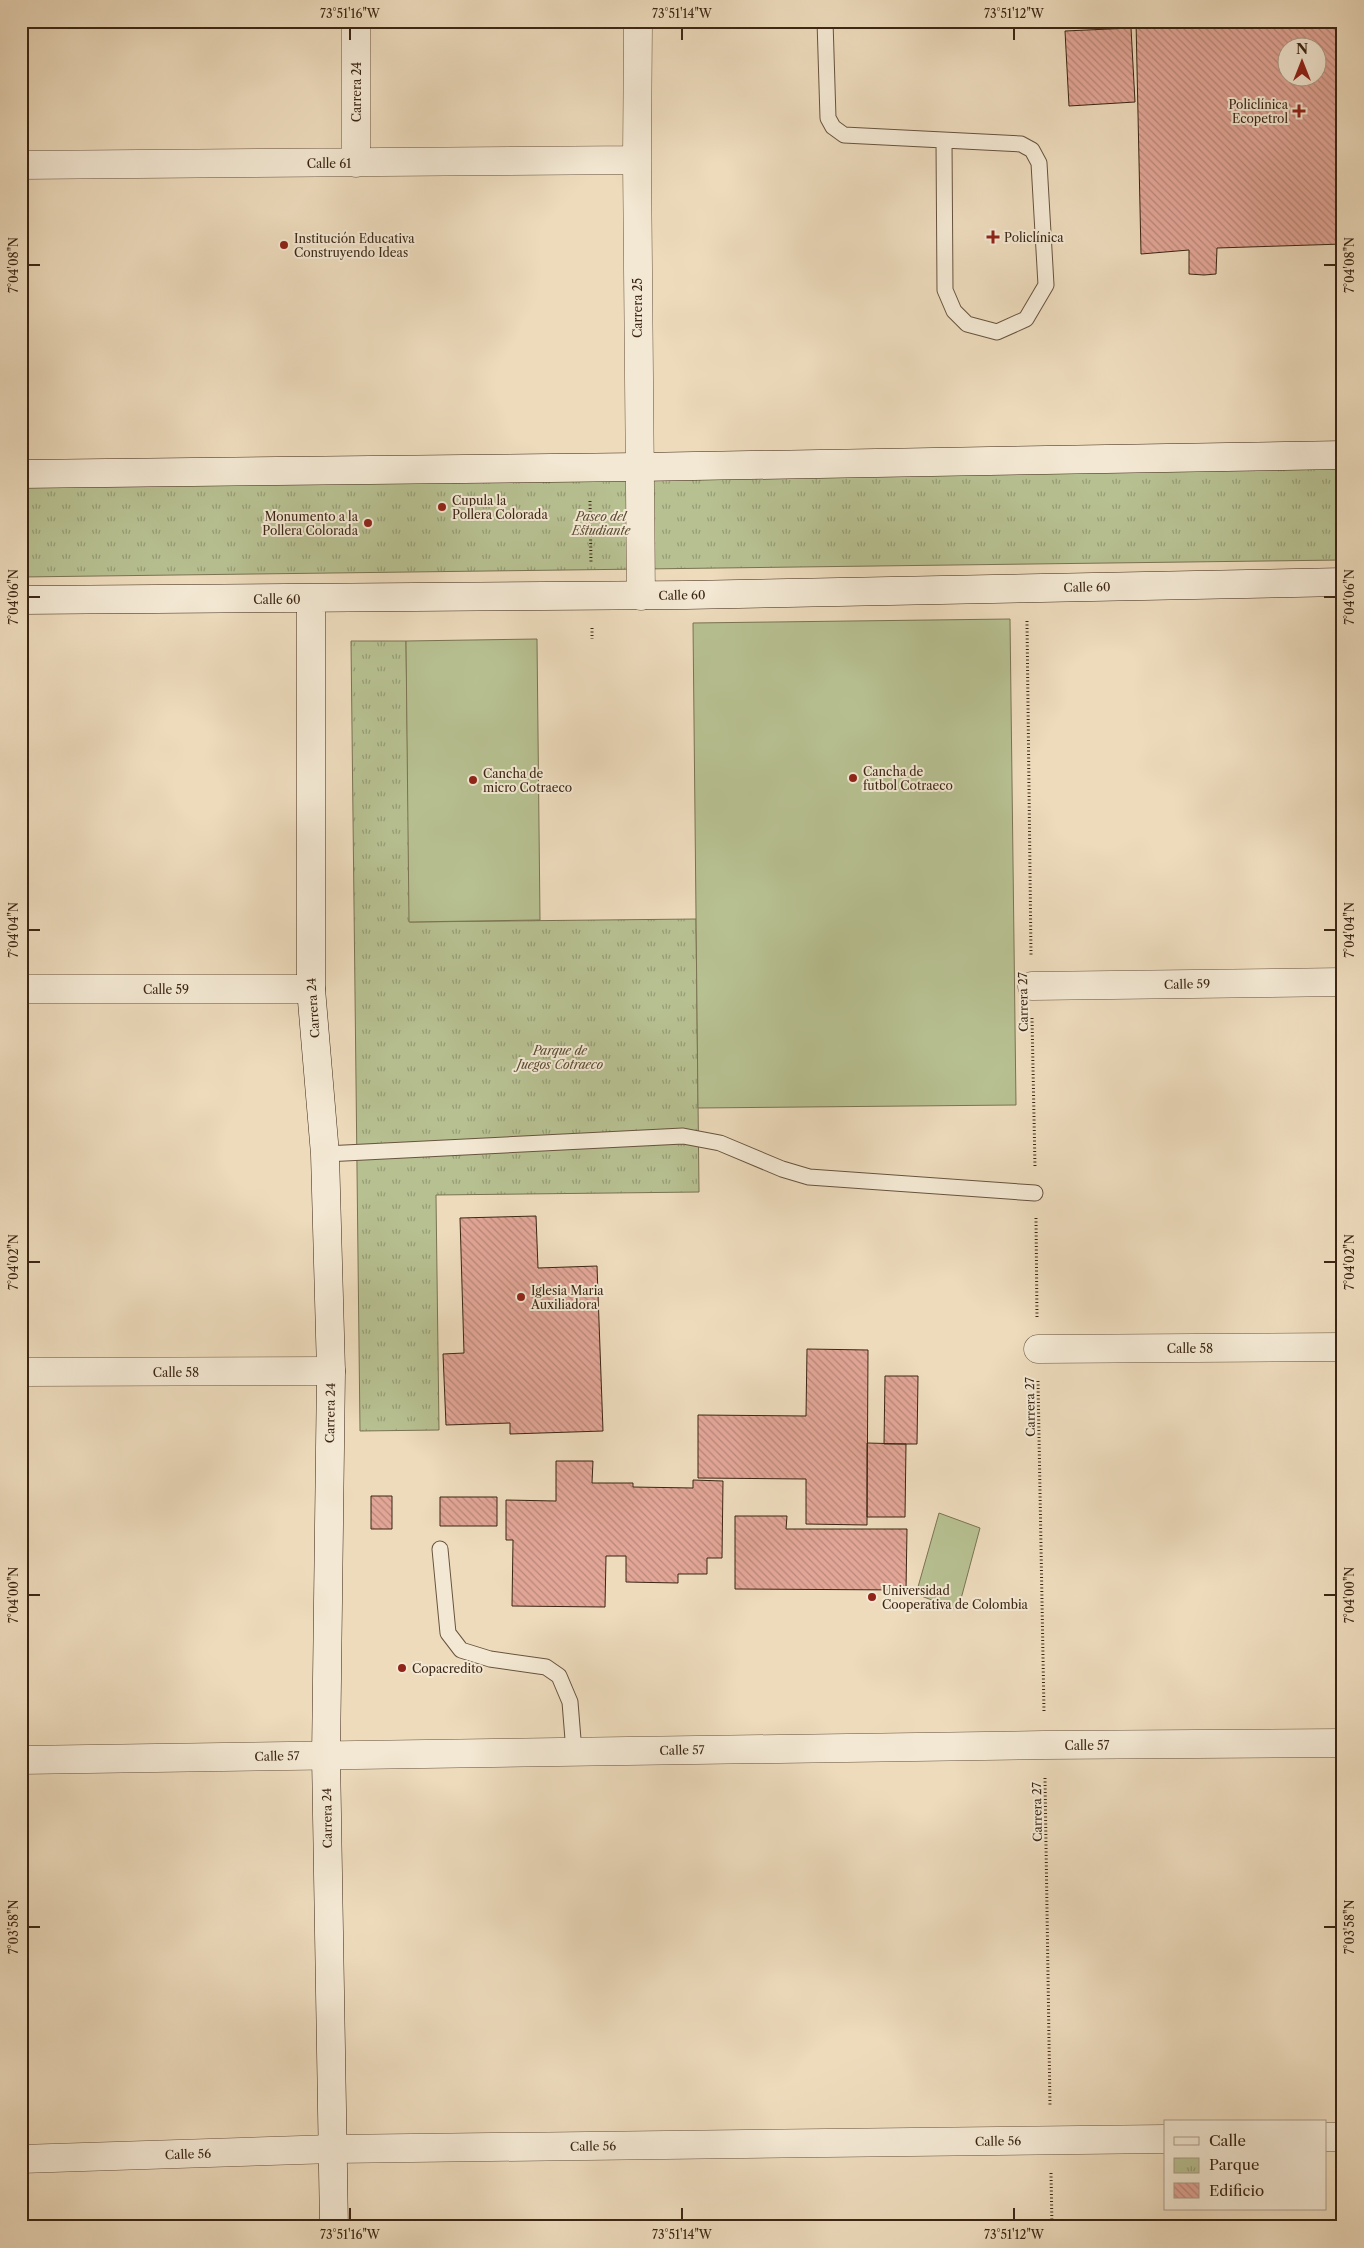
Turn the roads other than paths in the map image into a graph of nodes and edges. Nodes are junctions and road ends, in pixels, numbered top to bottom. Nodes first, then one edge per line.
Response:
1 (356, 21) edge
2 (638, 21) edge
3 (825, 21) edge
4 (944, 141) junction
5 (637, 160) junction
6 (356, 163) junction
7 (21, 165) edge
8 (1343, 454) edge
9 (638, 467) junction
10 (21, 474) edge
11 (1343, 582) edge
12 (641, 596) junction
13 (311, 599) junction
14 (21, 600) edge
15 (1343, 982) edge
16 (1032, 986) road end
17 (21, 989) edge
18 (311, 989) junction
19 (325, 1154) junction
20 (1036, 1193) road end
21 (1343, 1347) edge
22 (1038, 1349) road end
23 (331, 1371) junction
24 (21, 1372) edge
25 (440, 1549) dead end
26 (1343, 1743) edge
27 (574, 1752) junction
28 (326, 1756) junction
29 (21, 1760) edge
30 (1326, 2137) edge
31 (1343, 2137) edge
32 (1164, 2139) edge
33 (334, 2149) junction
34 (21, 2159) edge
35 (334, 2227) edge

1 - 6 street, Carrera 24
2 - 5 street, Carrera 25
3 - 4 lane
4 - 4 lane
5 - 6 street, Calle 61
5 - 9 street, Carrera 25
6 - 7 street, Calle 61
8 - 9 street
9 - 10 street
9 - 12 street, Carrera 25
11 - 12 street, Calle 60
12 - 13 street, Calle 60
13 - 14 street, Calle 60
13 - 18 street, Carrera 24
15 - 16 street, Calle 59
17 - 18 street, Calle 59
18 - 19 street, Carrera 24
19 - 20 lane
19 - 23 street, Carrera 24
21 - 22 street, Calle 58
23 - 24 street, Calle 58
23 - 28 street, Carrera 24
25 - 27 lane
26 - 27 street, Calle 57
27 - 28 street, Calle 57
28 - 29 street, Calle 57
28 - 33 street, Carrera 24
30 - 31 street
32 - 33 street, Calle 56
33 - 34 street, Calle 56
33 - 35 street, Carrera 24

